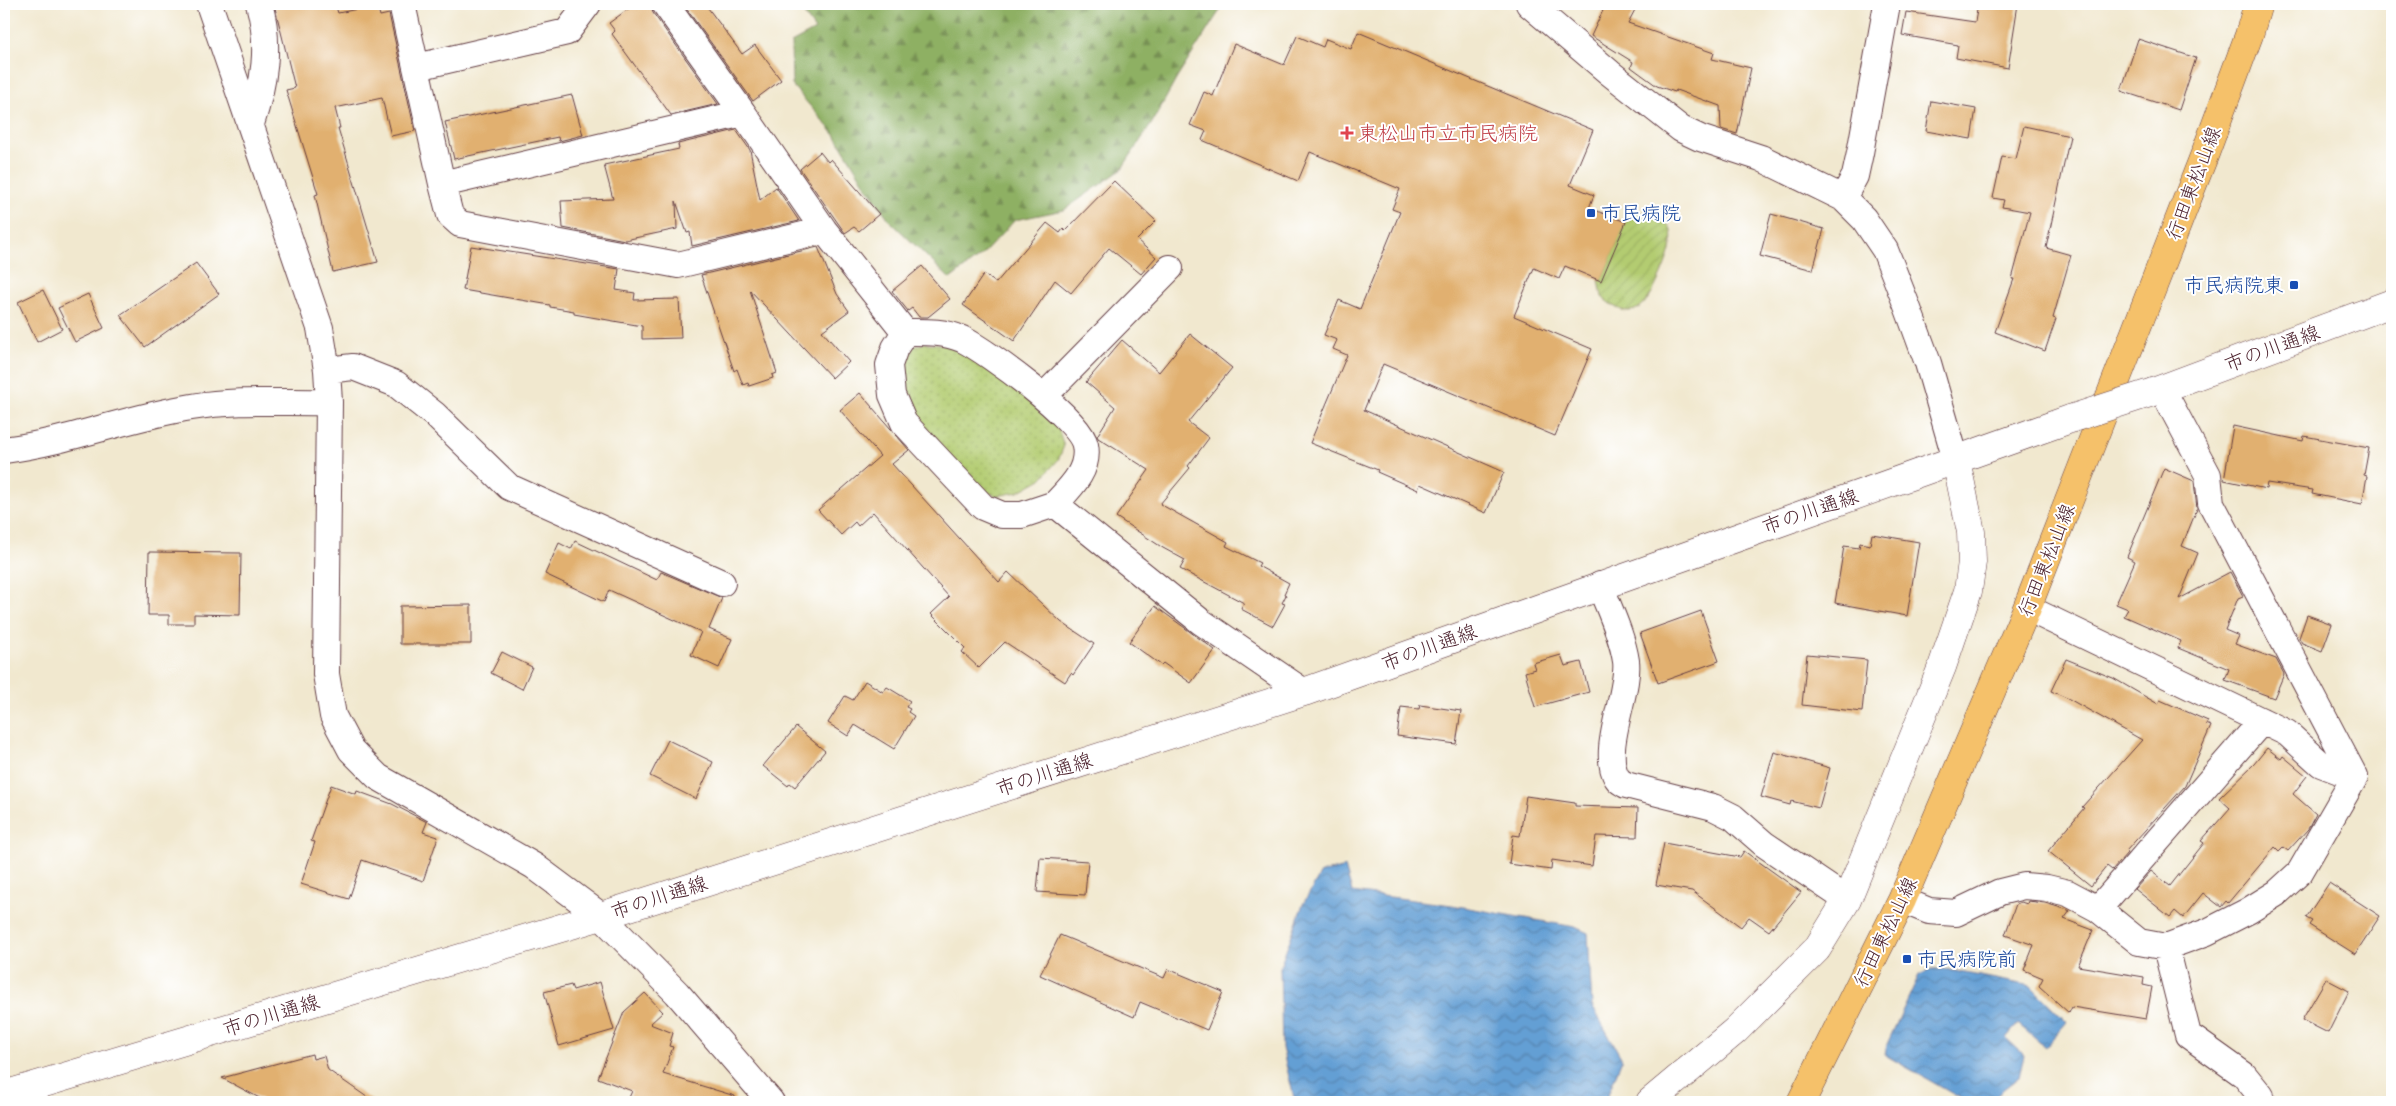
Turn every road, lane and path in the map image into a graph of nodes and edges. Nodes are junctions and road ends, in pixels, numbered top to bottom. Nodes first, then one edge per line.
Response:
1 (209, 4) edge
2 (259, 4) edge
3 (402, 4) edge
4 (588, 4) edge
5 (666, 4) edge
6 (1528, 4) edge
7 (1887, 4) edge
8 (2258, 4) edge
9 (417, 67) junction
10 (744, 113) junction
11 (251, 124) junction
12 (442, 184) junction
13 (1843, 198) junction
14 (824, 230) junction
15 (1170, 268) dead end
16 (2392, 304) edge
17 (905, 332) junction
18 (327, 370) junction
19 (2157, 390) junction
20 (1044, 396) junction
21 (329, 402) junction
22 (4, 450) edge
23 (1956, 460) junction
24 (1055, 504) junction
25 (722, 583) dead end
26 (1600, 585) junction
27 (2027, 608) junction
28 (1304, 692) junction
29 (2262, 721) junction
30 (2355, 778) junction
31 (1847, 900) junction
32 (1902, 900) junction
33 (2098, 909) junction
34 (601, 916) junction
35 (2166, 947) junction
36 (4, 1095) edge
37 (2261, 1096) dead end
38 (1803, 1101) edge
39 (771, 1102) edge
40 (1650, 1102) edge

1 - 11 street
2 - 11 street
3 - 9 street
4 - 9 street
5 - 10 street
6 - 13 street
7 - 13 street
8 - 27 main road, 行田東松山線
9 - 12 street
10 - 12 street
10 - 14 street
11 - 18 street
12 - 14 street
13 - 23 street
14 - 17 street
15 - 20 street
16 - 19 street, 市の川通線
17 - 20 street
17 - 24 street
18 - 21 street
18 - 25 street
19 - 23 street, 市の川通線, bridge
19 - 30 street
20 - 24 street
21 - 22 street
21 - 34 street
23 - 26 street, 市の川通線
23 - 31 street
24 - 28 street
26 - 28 street, 市の川通線
26 - 31 street
27 - 29 street
27 - 32 main road, 行田東松山線
28 - 34 street, 市の川通線
29 - 30 street
29 - 33 street
30 - 35 street
31 - 40 street
32 - 33 street
32 - 38 main road, 行田東松山線
33 - 35 street
34 - 36 street, 市の川通線
34 - 39 street
35 - 37 street

